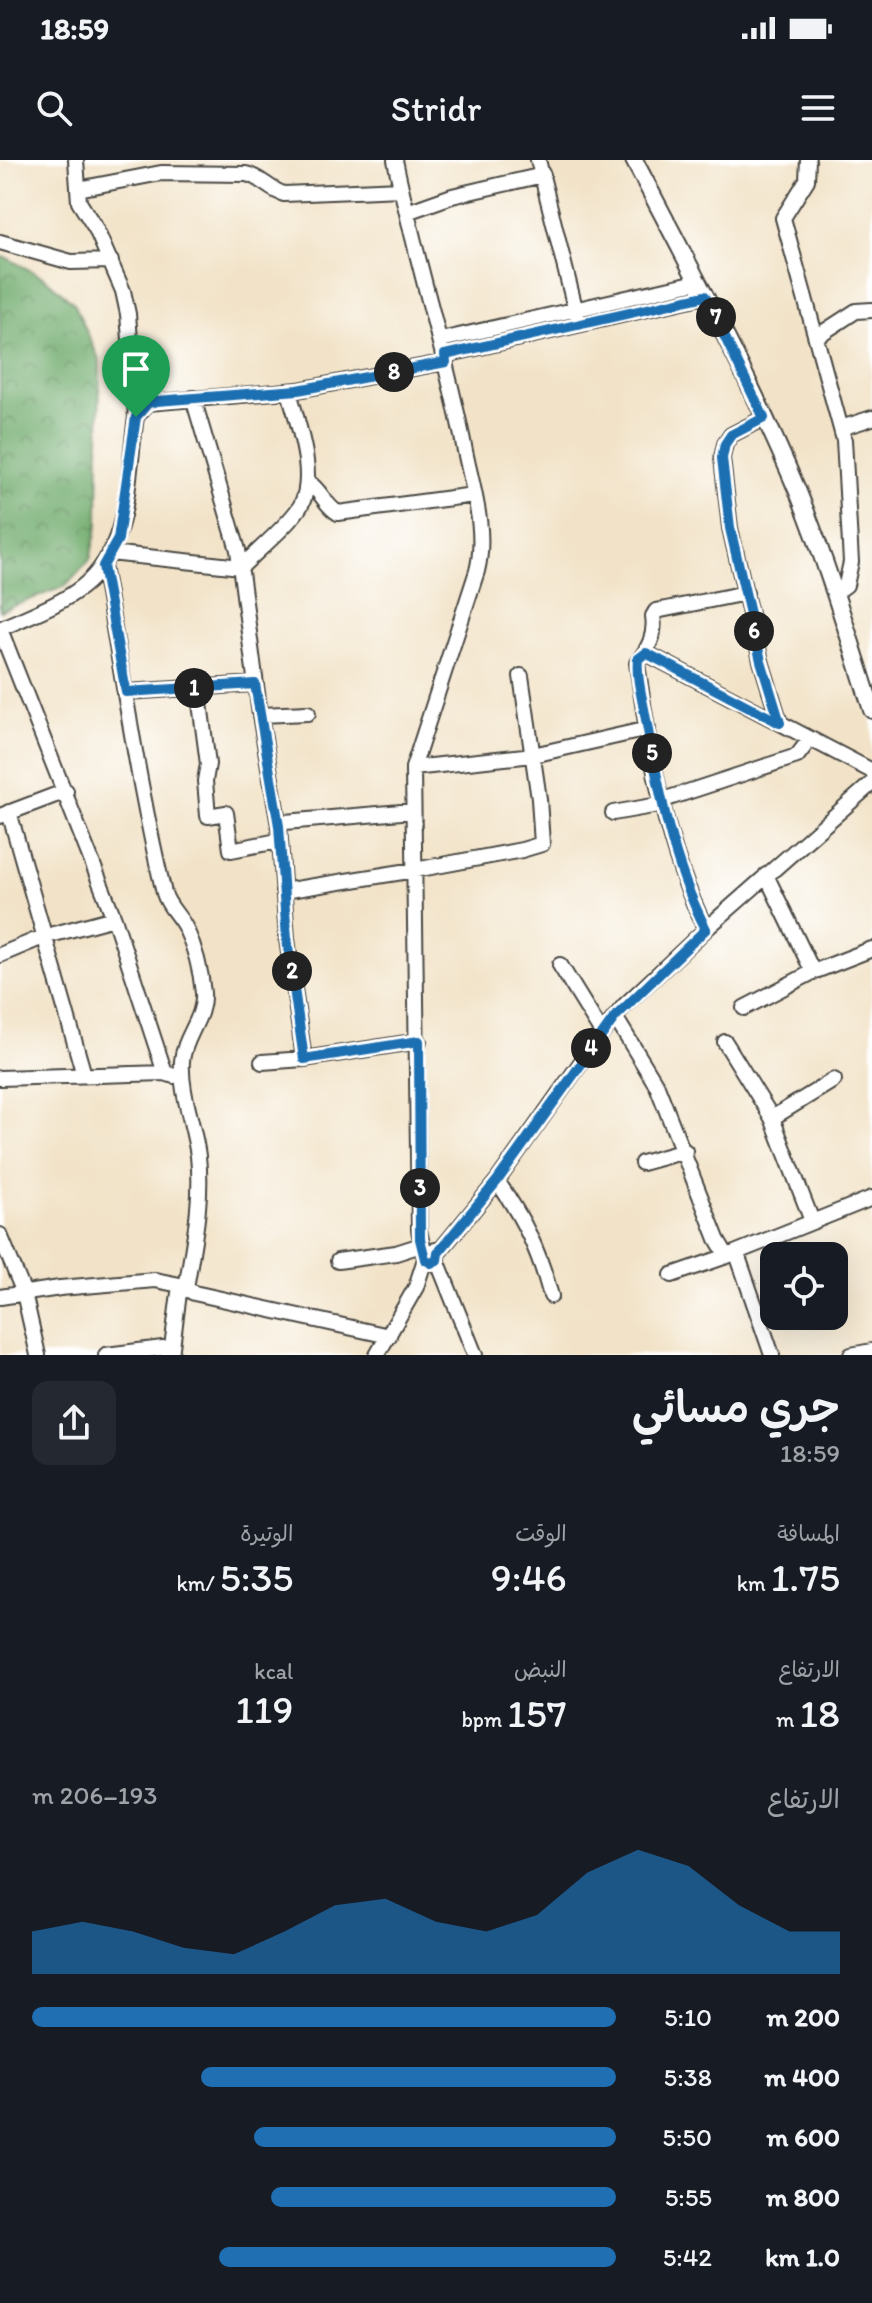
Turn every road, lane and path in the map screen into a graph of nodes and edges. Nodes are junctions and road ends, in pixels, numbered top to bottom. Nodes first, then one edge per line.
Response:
1 (76, 160) edge
2 (395, 160) edge
3 (538, 160) edge
4 (634, 160) edge
5 (808, 160) edge
6 (245, 167) edge
7 (543, 175) junction
8 (78, 189) junction
9 (401, 189) junction
10 (407, 212) junction
11 (0, 242) edge
12 (111, 261) junction
13 (701, 289) junction
14 (872, 310) edge
15 (577, 317) junction
16 (816, 337) junction
17 (444, 352) junction
18 (289, 391) junction
19 (193, 398) junction
20 (136, 417) junction
21 (764, 418) junction
22 (872, 418) edge
23 (841, 428) junction
24 (308, 482) junction
25 (474, 495) junction
26 (107, 560) junction
27 (241, 567) junction
28 (746, 593) junction
29 (835, 593) junction
30 (0, 629) edge
31 (646, 653) junction
32 (521, 676) dead end
33 (255, 684) junction
34 (198, 688) junction
35 (126, 692) junction
36 (872, 710) edge
37 (308, 713) dead end
38 (260, 715) junction
39 (780, 723) junction
40 (648, 729) junction
41 (810, 739) junction
42 (533, 755) junction
43 (413, 768) junction
44 (872, 771) edge
45 (872, 783) edge
46 (66, 791) junction
47 (663, 802) junction
48 (413, 811) junction
49 (613, 813) dead end
50 (5, 814) edge
51 (279, 833) junction
52 (415, 870) junction
53 (766, 875) junction
54 (283, 891) junction
55 (114, 918) junction
56 (706, 929) junction
57 (43, 937) junction
58 (872, 949) edge
59 (0, 955) edge
60 (560, 965) dead end
61 (813, 972) junction
62 (744, 1008) dead end
63 (615, 1017) junction
64 (602, 1033) junction
65 (419, 1041) junction
66 (725, 1042) dead end
67 (304, 1059) junction
68 (262, 1062) dead end
69 (165, 1073) junction
70 (84, 1075) junction
71 (0, 1078) edge
72 (182, 1078) junction
73 (834, 1080) dead end
74 (772, 1118) junction
75 (685, 1151) junction
76 (642, 1163) dead end
77 (497, 1181) junction
78 (872, 1198) edge
79 (812, 1221) junction
80 (0, 1235) edge
81 (430, 1255) junction
82 (732, 1255) junction
83 (338, 1261) dead end
84 (672, 1275) dead end
85 (183, 1287) junction
86 (24, 1293) junction
87 (551, 1296) dead end
88 (0, 1297) edge
89 (389, 1336) junction
90 (171, 1351) edge
91 (872, 1351) edge
92 (38, 1355) edge
93 (106, 1355) edge
94 (377, 1355) edge
95 (475, 1355) edge
96 (772, 1355) edge
97 (851, 1355) edge

1 - 8 street
2 - 9 street
3 - 7 street
4 - 13 main road
5 - 16 street
6 - 8 street
6 - 9 street
7 - 10 street
7 - 15 street
8 - 12 street
9 - 10 street
10 - 17 street
11 - 12 street
12 - 20 street
13 - 15 street
13 - 21 main road
14 - 16 street
15 - 17 street
16 - 23 street
17 - 18 street
17 - 25 street
18 - 19 street
18 - 24 street
19 - 20 street
19 - 27 street
20 - 26 street
21 - 28 street
21 - 29 main road
22 - 23 street
23 - 29 street
24 - 25 street
24 - 27 street
25 - 43 street
26 - 27 street
26 - 30 street
26 - 35 street
27 - 33 street
28 - 31 street
28 - 39 street
29 - 36 main road
30 - 46 street
31 - 39 street
31 - 40 street
32 - 42 street
33 - 34 street
33 - 38 street
34 - 35 street
34 - 51 street
35 - 72 street
37 - 38 street
38 - 51 street
39 - 41 street
40 - 42 street
40 - 47 street
41 - 44 street
41 - 47 street
42 - 43 street
42 - 52 street
43 - 48 street
45 - 53 street
46 - 50 street
46 - 55 street
47 - 49 street
47 - 56 street
48 - 51 street
48 - 52 street
50 - 57 street
51 - 54 street
52 - 54 street
52 - 65 street
53 - 56 street
53 - 61 street
54 - 67 street
55 - 57 street
55 - 69 street
56 - 63 street
57 - 59 street
57 - 70 street
58 - 61 street
60 - 64 street
61 - 62 street
63 - 64 street
63 - 75 street
64 - 77 street
65 - 67 street
65 - 81 street
66 - 74 street
67 - 68 street
69 - 70 street
69 - 72 street
70 - 71 street
72 - 85 street
73 - 74 street
74 - 79 street
75 - 76 street
75 - 82 street
77 - 81 street
77 - 87 street
78 - 79 street
79 - 82 street
80 - 86 street
81 - 83 street
81 - 89 street
81 - 95 street
82 - 84 street
82 - 96 street
85 - 86 street
85 - 89 street
85 - 90 street
86 - 88 street
86 - 92 street
89 - 94 street
90 - 93 street
91 - 97 street

